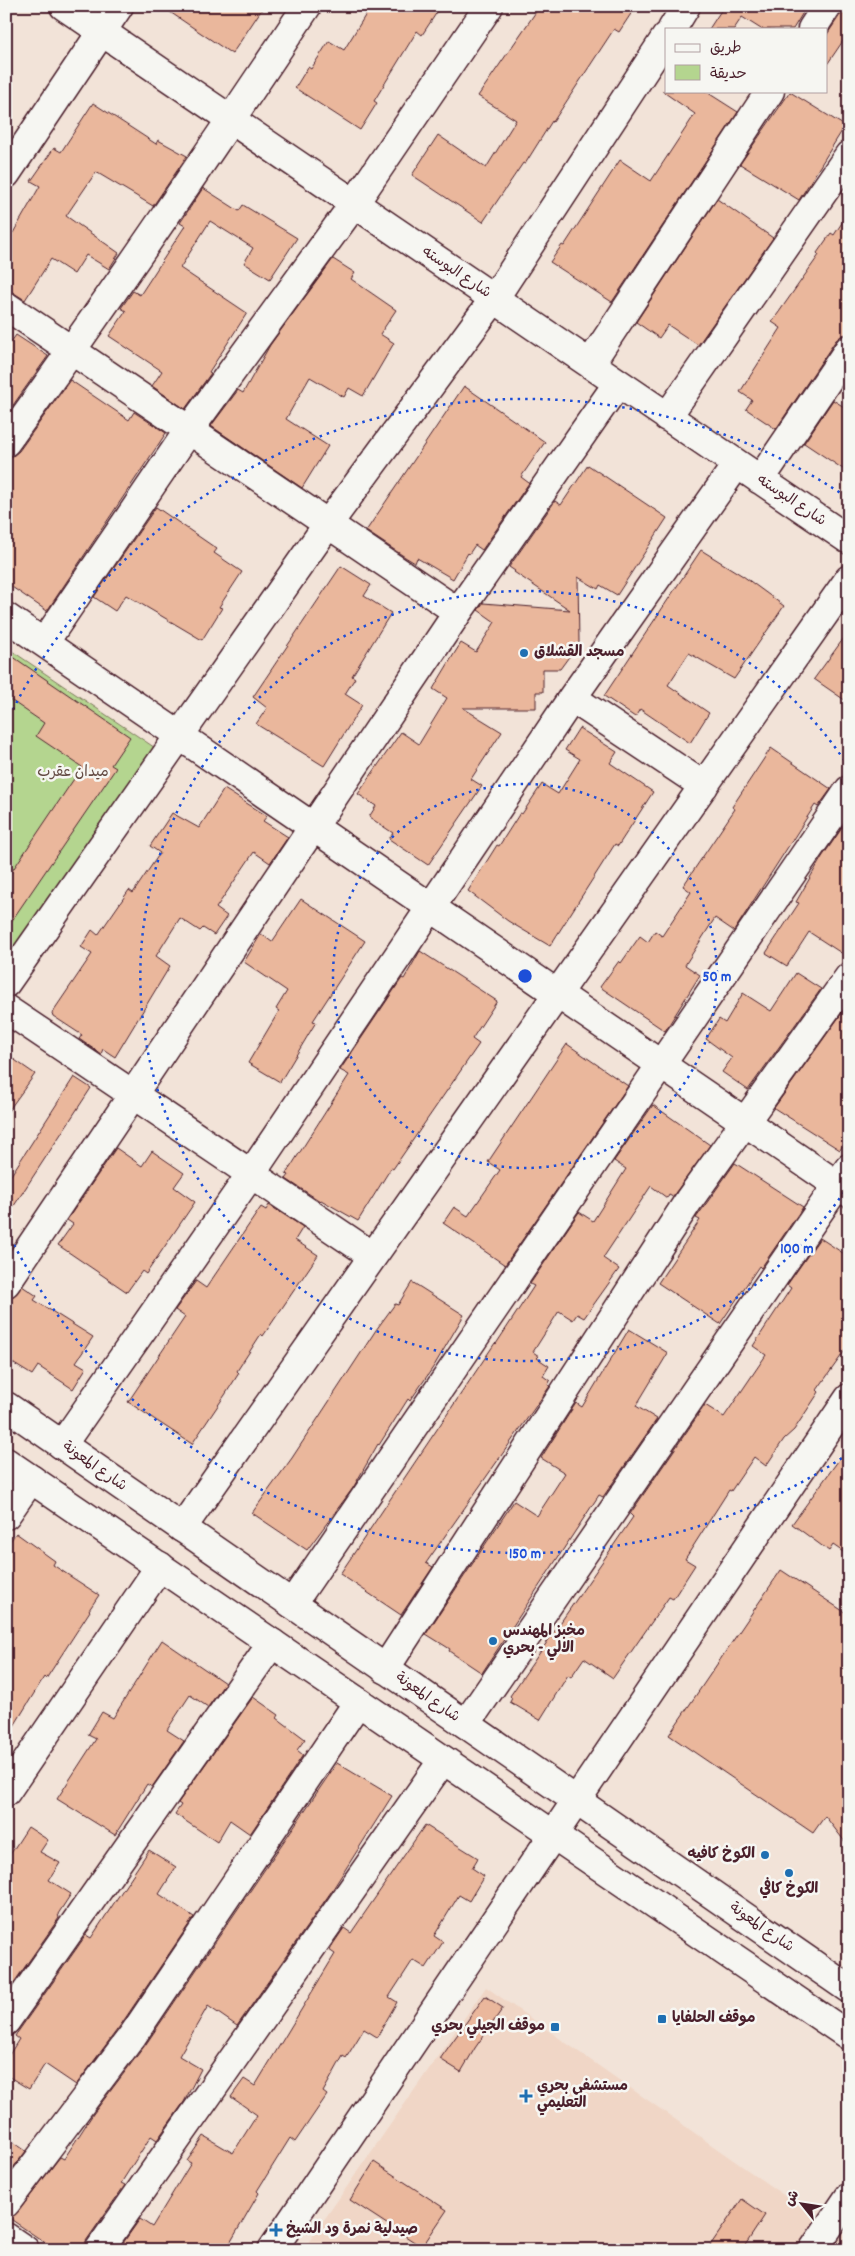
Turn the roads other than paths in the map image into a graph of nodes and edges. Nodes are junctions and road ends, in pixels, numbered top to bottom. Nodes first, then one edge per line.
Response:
1 (64, 6) edge
2 (119, 6) edge
3 (306, 6) edge
4 (489, 6) edge
5 (686, 6) edge
6 (827, 6) edge
7 (673, 28) edge
8 (813, 28) edge
9 (102, 32) junction
10 (665, 39) edge
11 (769, 92) edge
12 (231, 120) junction
13 (849, 155) edge
14 (6, 174) edge
15 (354, 204) junction
16 (494, 299) junction
17 (6, 306) edge
18 (849, 349) edge
19 (72, 352) junction
20 (590, 364) junction
21 (618, 383) junction
22 (667, 417) junction
23 (189, 430) junction
24 (6, 442) edge
25 (737, 464) junction
26 (760, 480) junction
27 (328, 524) junction
28 (849, 540) edge
29 (849, 579) edge
30 (458, 612) junction
31 (6, 617) edge
32 (44, 643) junction
33 (572, 698) junction
34 (180, 736) junction
35 (704, 786) junction
36 (849, 790) edge
37 (313, 827) junction
38 (430, 907) junction
39 (849, 976) edge
40 (6, 983) edge
41 (557, 993) junction
42 (6, 1008) edge
43 (660, 1064) junction
44 (132, 1094) junction
45 (745, 1122) junction
46 (251, 1174) junction
47 (845, 1182) edge
48 (372, 1256) junction
49 (6, 1283) edge
50 (849, 1398) edge
51 (6, 1406) edge
52 (62, 1445) junction
53 (6, 1462) edge
54 (31, 1479) junction
55 (6, 1515) edge
56 (182, 1528) junction
57 (160, 1566) junction
58 (292, 1604) junction
59 (272, 1643) junction
60 (385, 1669) junction
61 (358, 1702) junction
62 (466, 1724) junction
63 (443, 1760) junction
64 (6, 1792) edge
65 (577, 1800) junction
66 (554, 1835) junction
67 (849, 1989) edge
68 (6, 2021) edge
69 (849, 2036) edge
70 (849, 2197) edge
71 (6, 2203) edge
72 (6, 2237) edge
73 (25, 2250) edge
74 (99, 2250) edge
75 (272, 2250) edge
76 (813, 2250) edge

1 - 9 main road, شارع البوسته
2 - 9 main road
3 - 12 main road
4 - 15 main road
5 - 7 main road
6 - 8 main road
9 - 12 main road, شارع البوسته
9 - 14 main road
10 - 16 main road
11 - 20 main road
12 - 15 main road, شارع البوسته
12 - 19 main road
13 - 22 main road
15 - 16 main road, شارع البوسته
15 - 23 main road
16 - 20 main road, شارع البوسته
16 - 27 main road
17 - 19 main road
18 - 26 main road
19 - 23 main road
19 - 24 main road
20 - 21 main road, شارع البوسته
21 - 22 main road, شارع البوسته
21 - 30 main road
22 - 25 main road, شارع البوسته
23 - 27 main road
23 - 32 main road
25 - 26 main road, شارع البوسته
25 - 33 main road
26 - 28 main road, شارع البوسته
27 - 30 main road
27 - 34 main road
29 - 35 main road
30 - 37 main road
31 - 32 main road
32 - 34 main road
33 - 35 main road
33 - 38 main road
34 - 37 main road
34 - 40 main road
35 - 41 main road
36 - 43 main road
37 - 38 main road
37 - 44 main road
38 - 41 main road
38 - 46 main road
39 - 45 main road
41 - 43 main road
41 - 48 main road
42 - 44 main road
43 - 45 main road
43 - 58 main road
44 - 46 main road
44 - 49 main road
45 - 47 main road
45 - 60 main road
46 - 48 main road
46 - 52 main road
47 - 62 main road
48 - 56 main road
50 - 65 main road
51 - 52 main road, شارع المعونة
52 - 56 main road, شارع المعونة
53 - 54 main road
54 - 55 main road
54 - 57 main road
56 - 58 main road, شارع المعونة
57 - 59 main road
57 - 64 main road
58 - 60 main road, شارع المعونة
59 - 61 main road
59 - 68 main road
60 - 62 main road, شارع المعونة
61 - 63 main road
61 - 71 main road
62 - 65 main road, شارع المعونة
63 - 66 main road
63 - 74 main road
65 - 66 main road
65 - 67 main road, شارع المعونة
66 - 69 main road
66 - 75 main road
70 - 76 main road
72 - 73 main road

